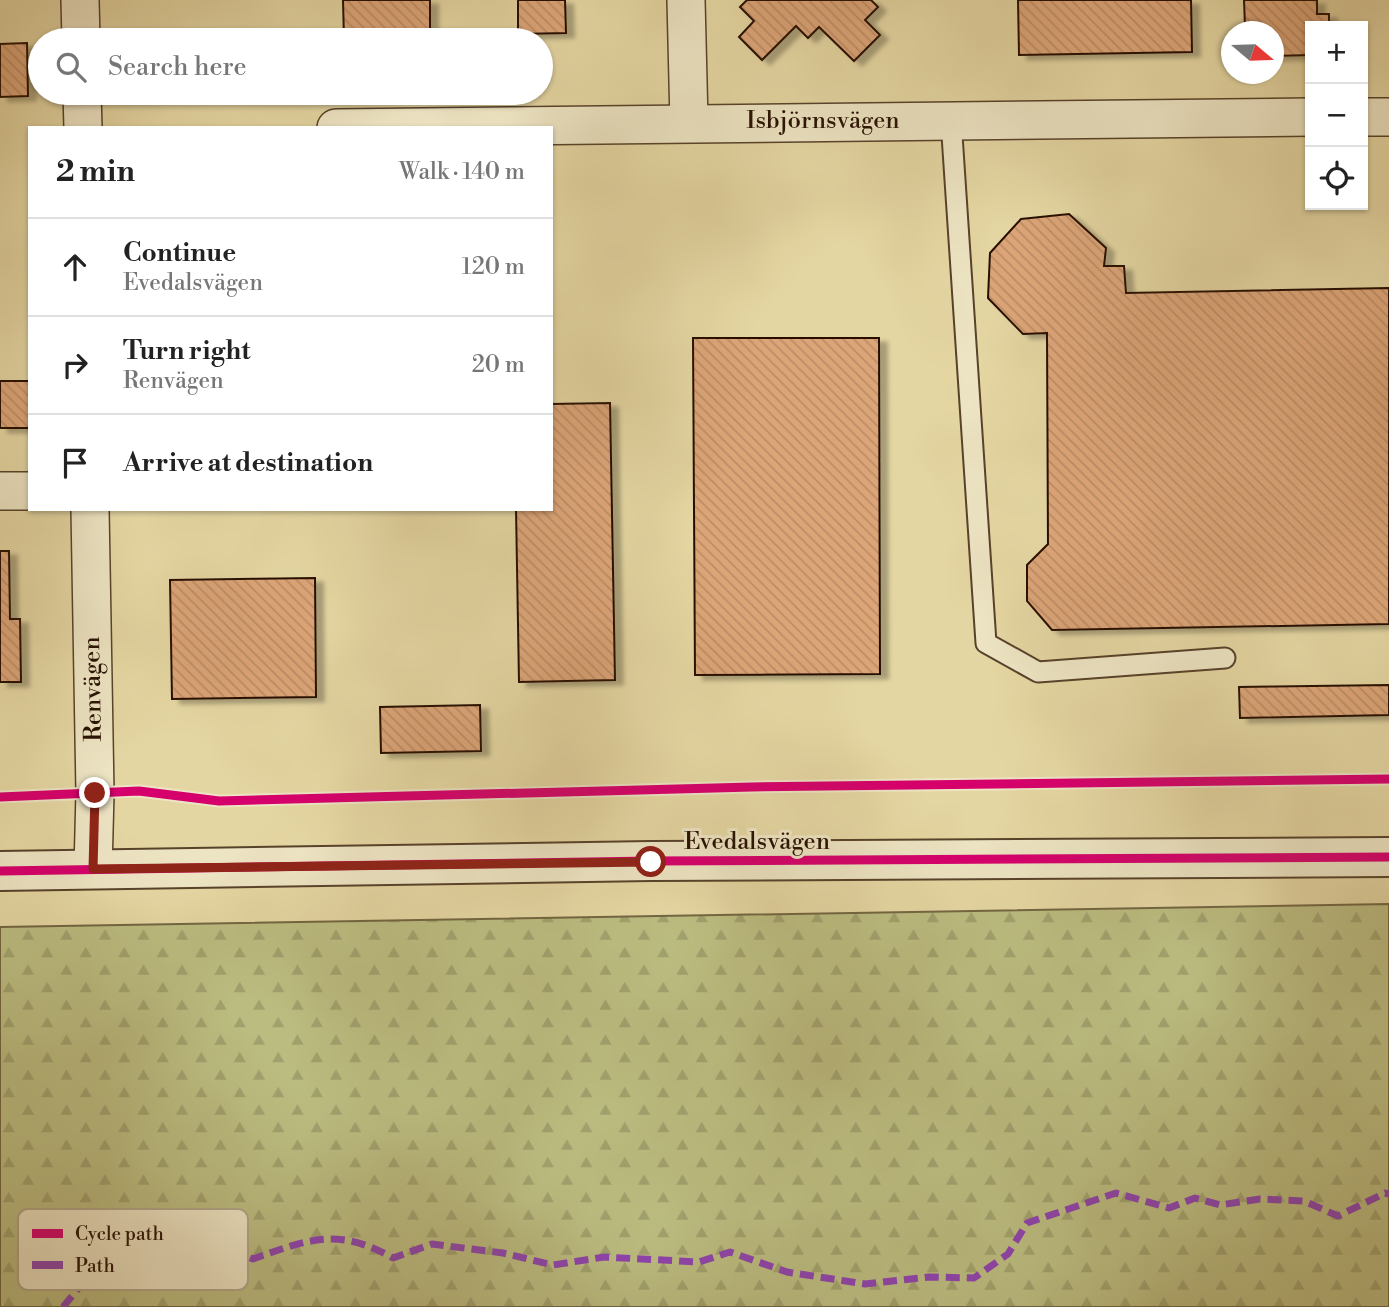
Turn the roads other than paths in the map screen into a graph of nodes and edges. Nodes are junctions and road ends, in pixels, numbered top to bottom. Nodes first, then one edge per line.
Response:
1 (80, 0) edge
2 (686, 0) edge
3 (81, 28) edge
4 (82, 105) edge
5 (1305, 117) edge
6 (1368, 117) edge
7 (1389, 117) edge
8 (951, 120) junction
9 (689, 122) junction
10 (83, 126) edge
11 (454, 126) edge
12 (0, 491) edge
13 (28, 491) edge
14 (90, 511) edge
15 (1225, 658) dead end
16 (1389, 857) edge
17 (93, 869) junction
18 (0, 871) edge

1 - 3 street
2 - 9 street
4 - 10 street
5 - 8 street, Isbjörnsvägen
6 - 7 street
8 - 9 street, Isbjörnsvägen
8 - 15 lane
9 - 11 street, Isbjörnsvägen
12 - 13 street
14 - 17 street, Renvägen
16 - 17 street, Evedalsvägen
17 - 18 street, Evedalsvägen

